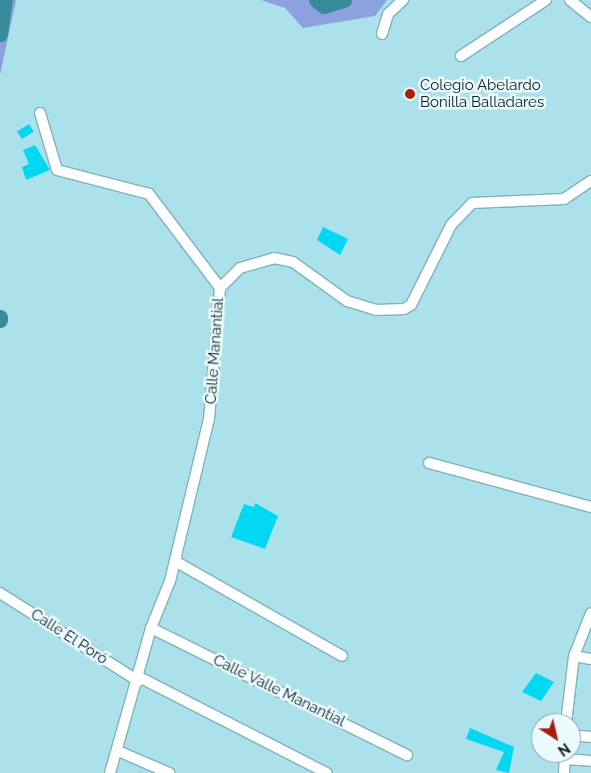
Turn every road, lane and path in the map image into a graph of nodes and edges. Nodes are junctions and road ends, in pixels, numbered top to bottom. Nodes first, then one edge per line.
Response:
1 (402, 0) edge
2 (546, 0) edge
3 (570, 0) edge
4 (591, 17) edge
5 (382, 34) dead end
6 (461, 56) dead end
7 (40, 113) dead end
8 (591, 181) edge
9 (220, 288) junction
10 (429, 463) dead end
11 (591, 507) edge
12 (175, 561) junction
13 (0, 593) edge
14 (591, 613) edge
15 (151, 628) junction
16 (579, 638) junction
17 (591, 639) edge
18 (342, 656) dead end
19 (574, 656) junction
20 (591, 659) edge
21 (139, 679) junction
22 (567, 713) edge
23 (118, 751) junction
24 (407, 755) dead end
25 (110, 773) edge
26 (169, 773) edge
27 (327, 773) edge

1 - 5 street
2 - 6 street
3 - 4 street
7 - 9 street
8 - 9 street, Calle Manantial
9 - 12 street, Calle Manantial
10 - 11 street
12 - 15 street, Calle Manantial
12 - 18 street
13 - 21 street, Calle El Poró
14 - 16 street
15 - 21 street, Calle Manantial
15 - 24 street, Calle Valle Manantial
16 - 17 street
16 - 19 street
19 - 20 street
19 - 22 street
21 - 23 street, Calle Manantial
21 - 27 street, Calle El Poró
23 - 25 street, Calle Manantial
23 - 26 street

